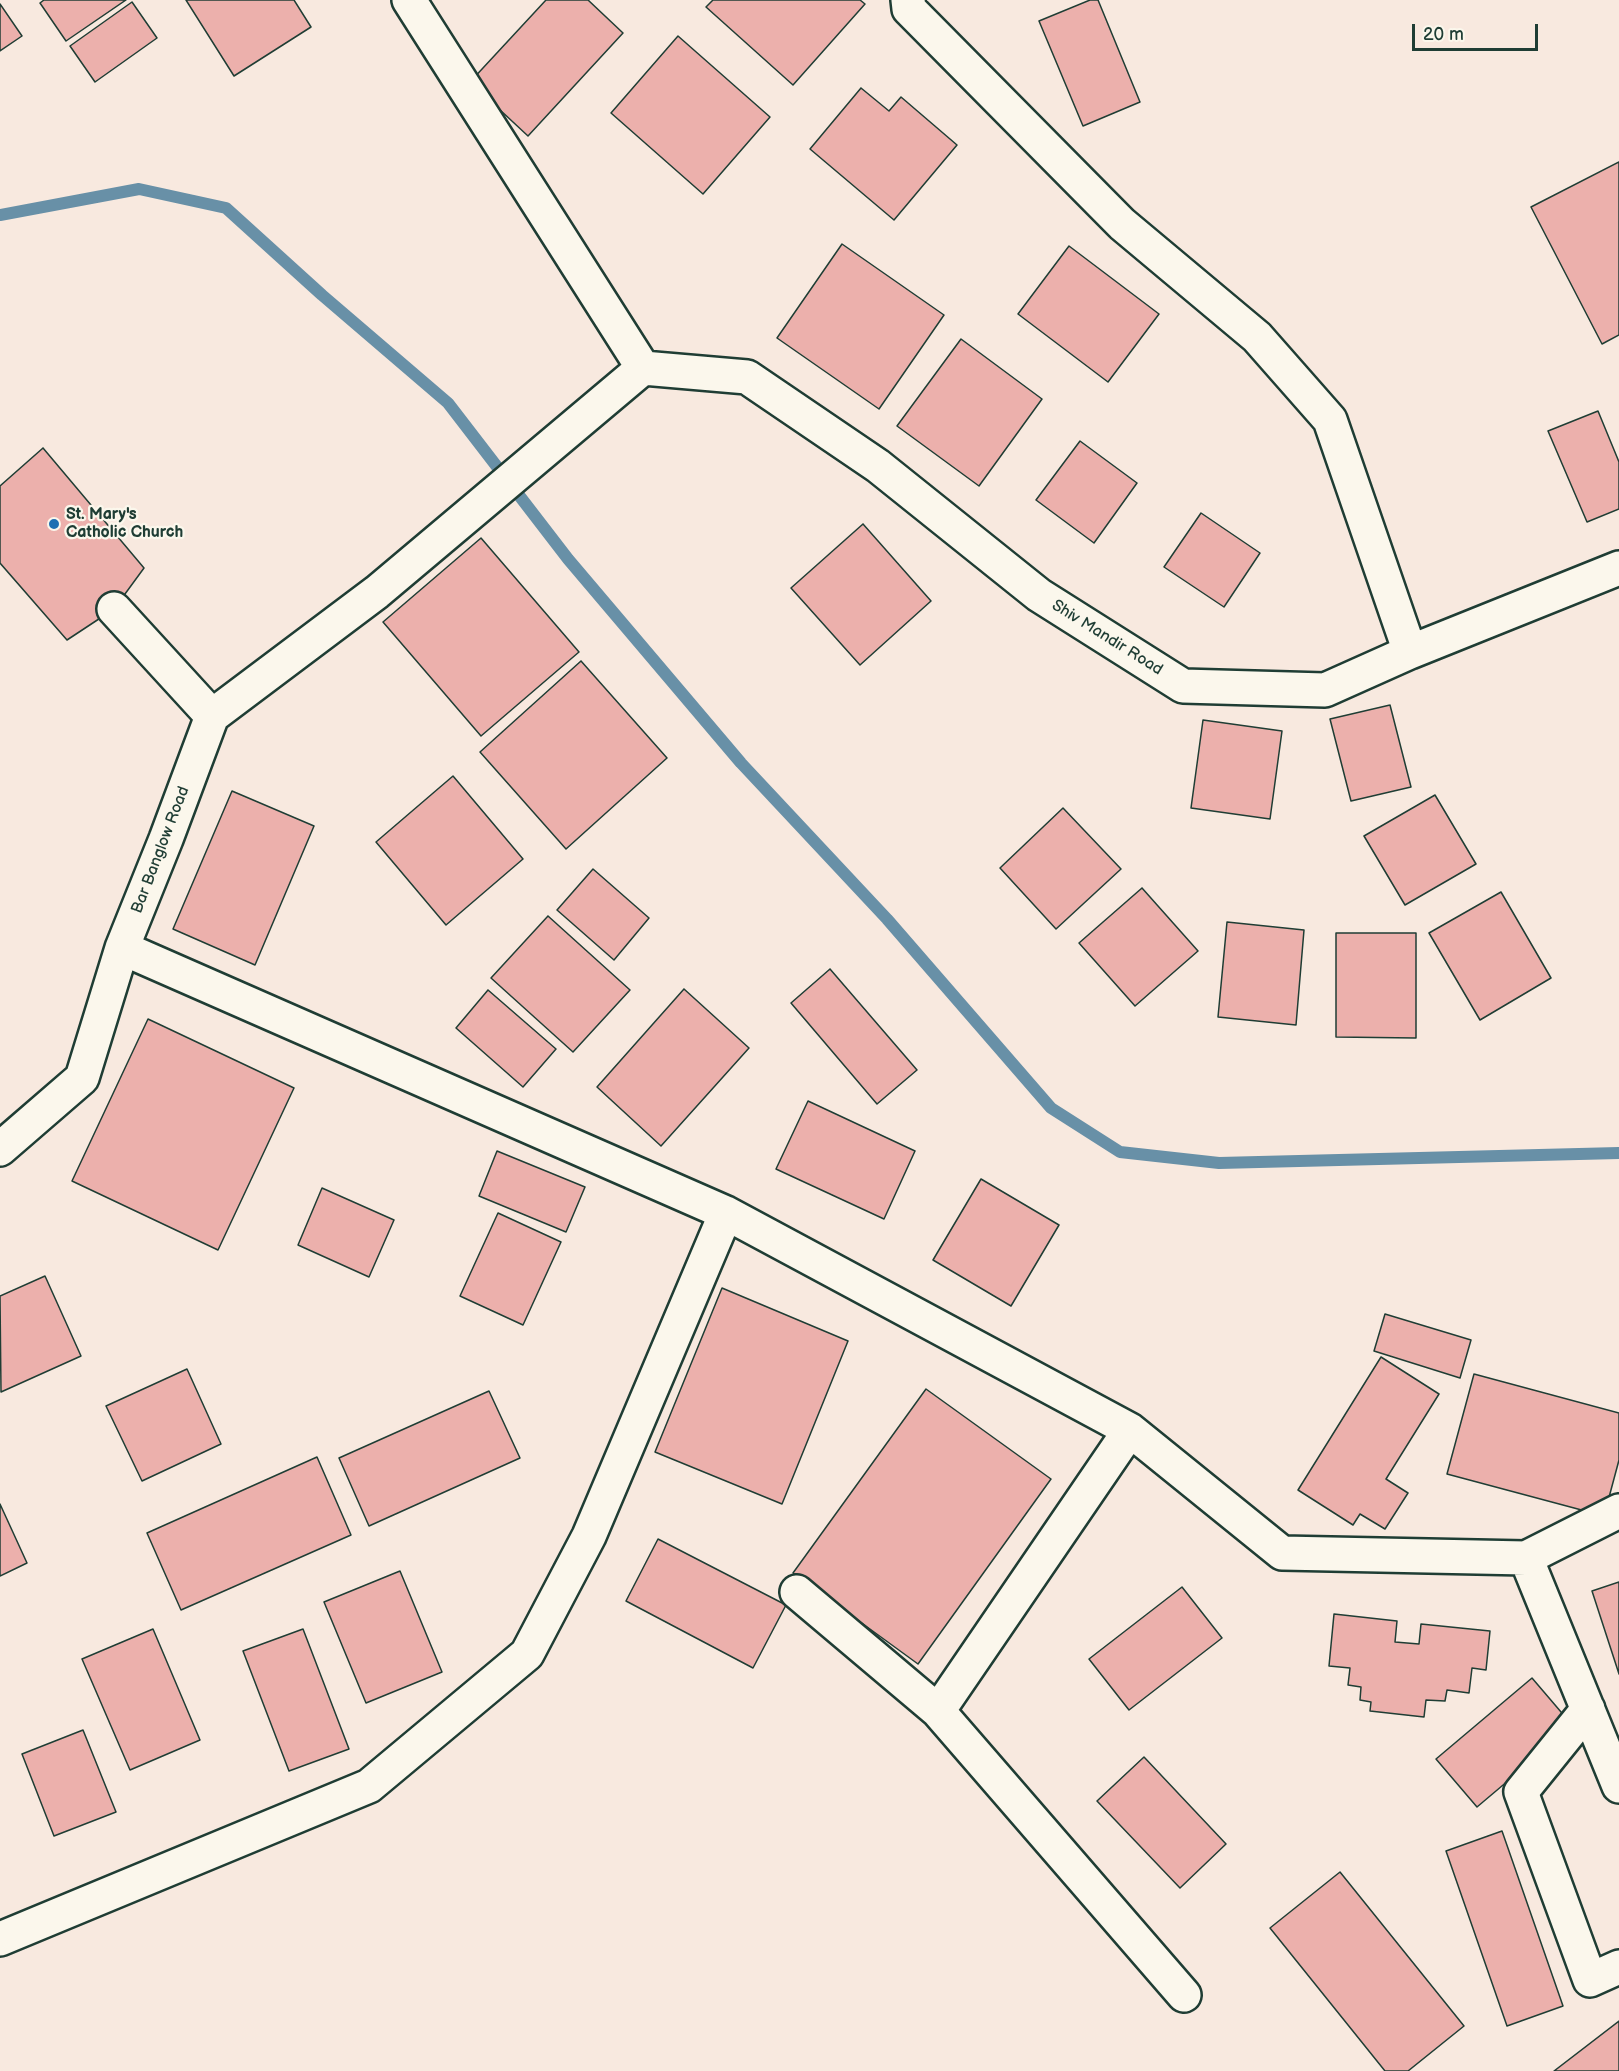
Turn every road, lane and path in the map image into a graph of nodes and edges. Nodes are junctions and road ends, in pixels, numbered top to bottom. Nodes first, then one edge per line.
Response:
1 (409, 0) edge
2 (908, 0) edge
3 (643, 368) junction
4 (1619, 568) edge
5 (114, 609) dead end
6 (1410, 652) junction
7 (212, 716) junction
8 (122, 948) junction
9 (0, 1149) edge
10 (726, 1213) junction
11 (1130, 1430) junction
12 (1619, 1511) edge
13 (1526, 1558) junction
14 (796, 1592) dead end
15 (1588, 1709) junction
16 (938, 1711) junction
17 (1619, 1786) edge
18 (0, 1939) edge
19 (1619, 1967) edge
20 (1184, 1995) dead end

1 - 3 street
2 - 6 street
3 - 6 street, Shiv Mandir Road
3 - 7 street
4 - 6 street, Shiv Mandir Road
5 - 7 street
7 - 8 street, Bar Banglow Road
8 - 9 street, Bar Banglow Road
8 - 10 street
10 - 11 street
10 - 18 street
11 - 13 street
11 - 16 street
12 - 13 street
13 - 15 street
14 - 16 street
15 - 17 street
15 - 19 street
16 - 20 street

